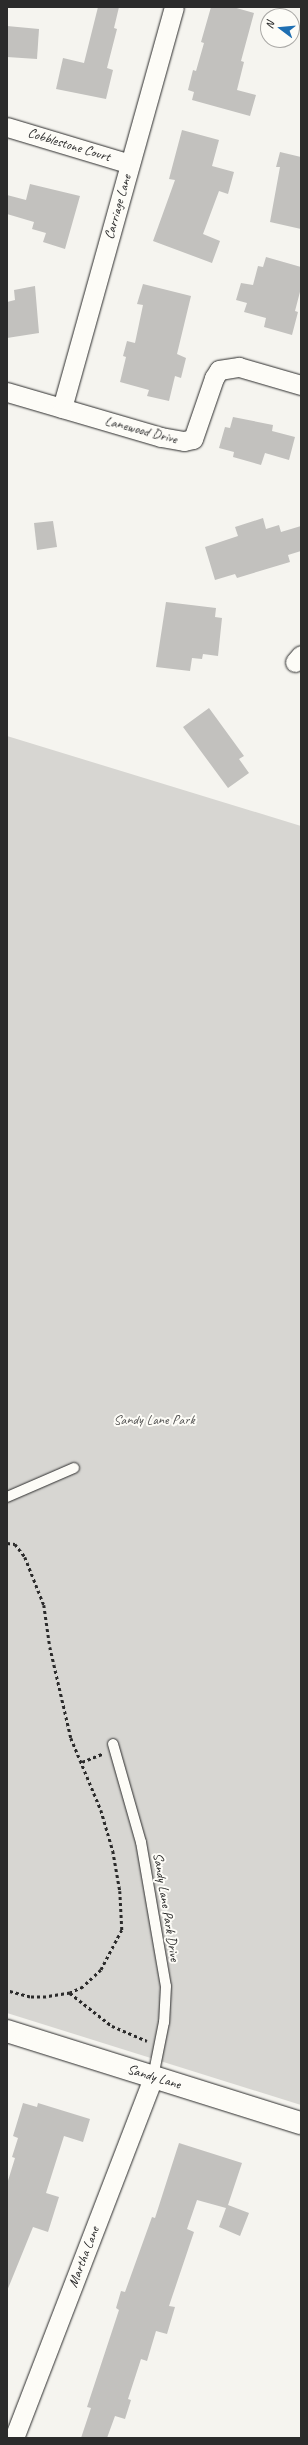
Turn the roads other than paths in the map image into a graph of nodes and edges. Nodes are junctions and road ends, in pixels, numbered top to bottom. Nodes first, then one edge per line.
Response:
1 (174, 7) edge
2 (7, 127) edge
3 (130, 164) junction
4 (301, 386) edge
5 (7, 392) edge
6 (62, 408) junction
7 (74, 1468) dead end
8 (7, 1497) edge
9 (113, 1747) road end
10 (7, 2031) edge
11 (153, 2077) junction
12 (301, 2123) edge
13 (14, 2438) edge

1 - 3 street, Carriage Lane
2 - 3 street, Cobblestone Court
3 - 6 street, Carriage Lane
4 - 6 street, Lanewood Drive
5 - 6 street, Lanewood Drive
7 - 8 lane
9 - 11 lane, Sandy Lane Park Drive
10 - 11 street, Sandy Lane
11 - 12 street, Sandy Lane
11 - 13 street, Martha Lane

